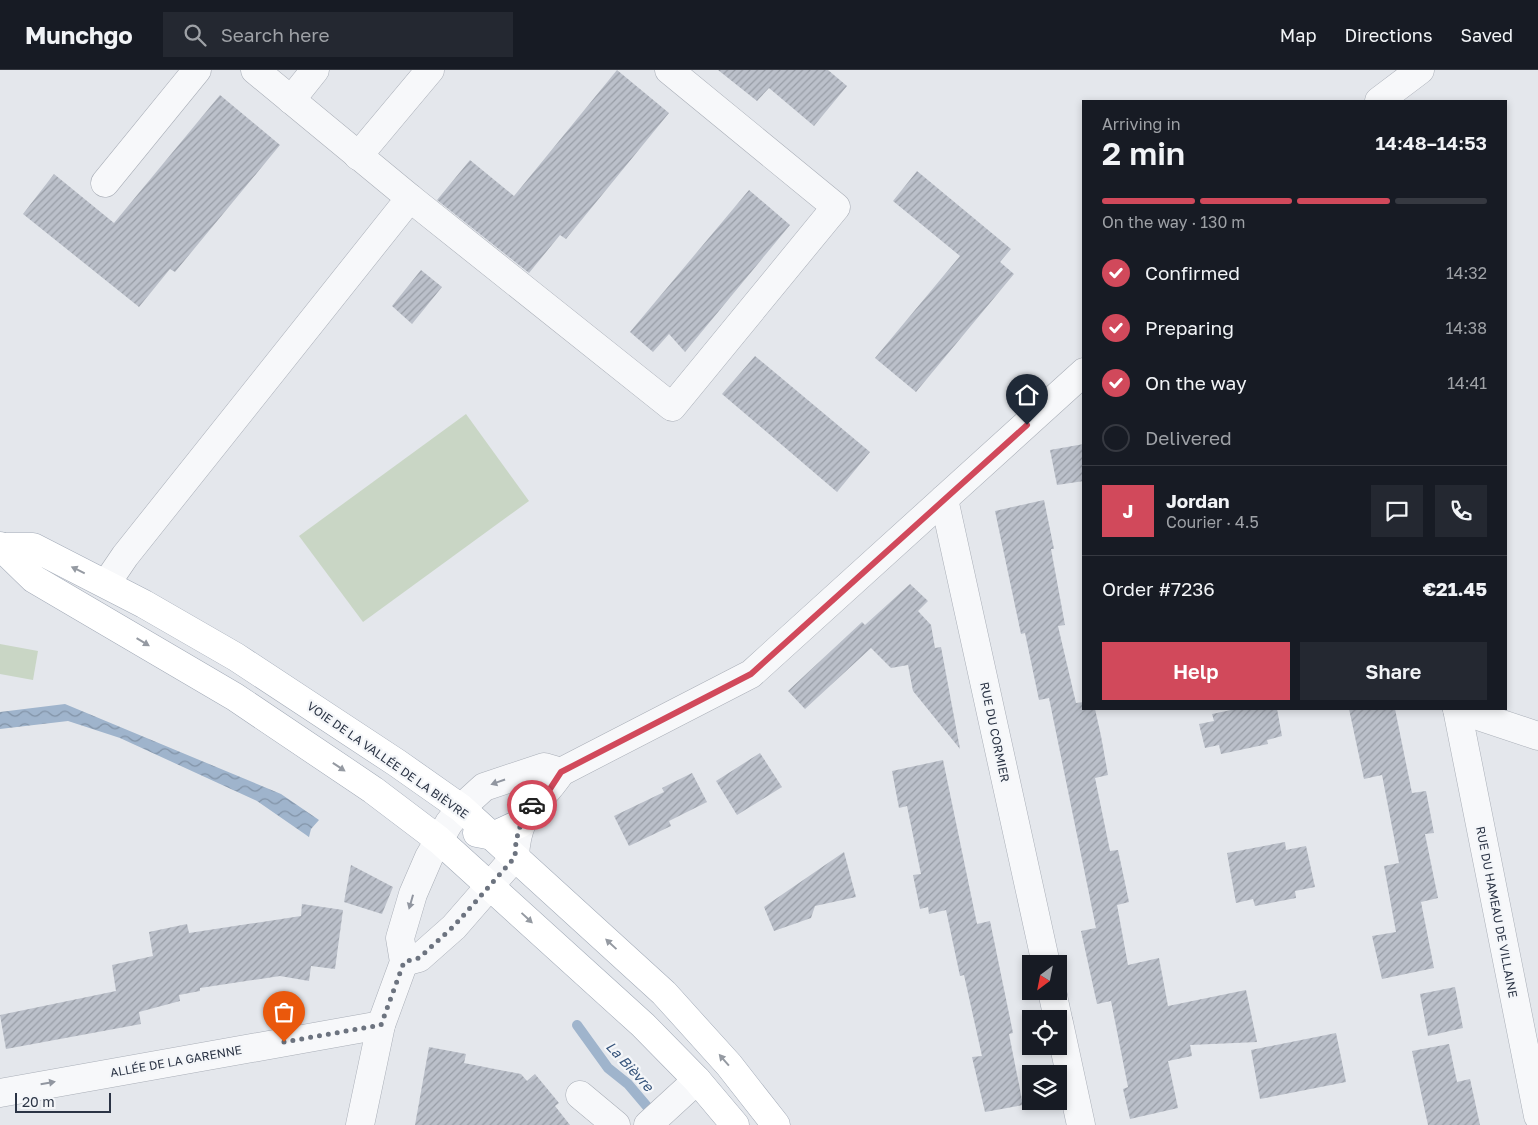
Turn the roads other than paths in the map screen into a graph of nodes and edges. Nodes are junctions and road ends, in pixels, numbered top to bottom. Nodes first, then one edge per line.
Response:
1 (197, 70) edge
2 (255, 70) edge
3 (315, 70) edge
4 (430, 70) edge
5 (669, 70) edge
6 (1420, 70) edge
7 (291, 100) junction
8 (1380, 100) edge
9 (358, 156) junction
10 (106, 183) dead end
11 (410, 198) junction
12 (1082, 374) edge
13 (944, 500) junction
14 (1, 546) edge
15 (106, 584) junction
16 (1457, 710) edge
17 (1460, 710) edge
18 (1538, 736) edge
19 (561, 772) junction
20 (521, 823) junction
21 (444, 832) junction
22 (492, 836) junction
23 (503, 872) junction
24 (1044, 955) edge
25 (404, 962) junction
26 (381, 1025) junction
27 (1066, 1055) edge
28 (698, 1080) junction
29 (0, 1092) edge
30 (580, 1095) dead end
31 (1538, 1116) edge
32 (657, 1117) edge
33 (360, 1125) edge
34 (616, 1125) edge
35 (735, 1125) edge
36 (775, 1125) edge
37 (1081, 1125) edge

1 - 10 street
2 - 7 street
3 - 7 street
4 - 9 street
5 - 11 street
6 - 8 street
7 - 9 street
9 - 11 street
11 - 15 street
12 - 13 street
13 - 19 street
13 - 24 street, RUE DU CORMIER
15 -> 14 main road, VOIE DE LA VALLÉE DE LA BIÈVRE
14 -> 21 main road, VOIE DE LA VALLÉE DE LA BIÈVRE
15 - 21 main road, VOIE DE LA VALLÉE DE LA BIÈVRE
16 - 31 street, RUE DU HAMEAU DE VILLAINE
17 - 18 street
19 - 20 street
19 -> 21 street
20 - 22 main road
20 - 23 street
21 - 22 main road, VOIE DE LA VALLÉE DE LA BIÈVRE
21 - 23 main road
21 -> 25 street
22 - 23 main road, VOIE DE LA VALLÉE DE LA BIÈVRE
23 - 25 street
23 -> 28 main road, VOIE DE LA VALLÉE DE LA BIÈVRE
36 -> 23 main road, VOIE DE LA VALLÉE DE LA BIÈVRE
25 - 26 street
29 -> 26 street, ALLÉE DE LA GARENNE
26 - 33 street
27 - 37 street
28 - 32 street
28 - 35 main road, VOIE DE LA VALLÉE DE LA BIÈVRE
30 - 34 street

